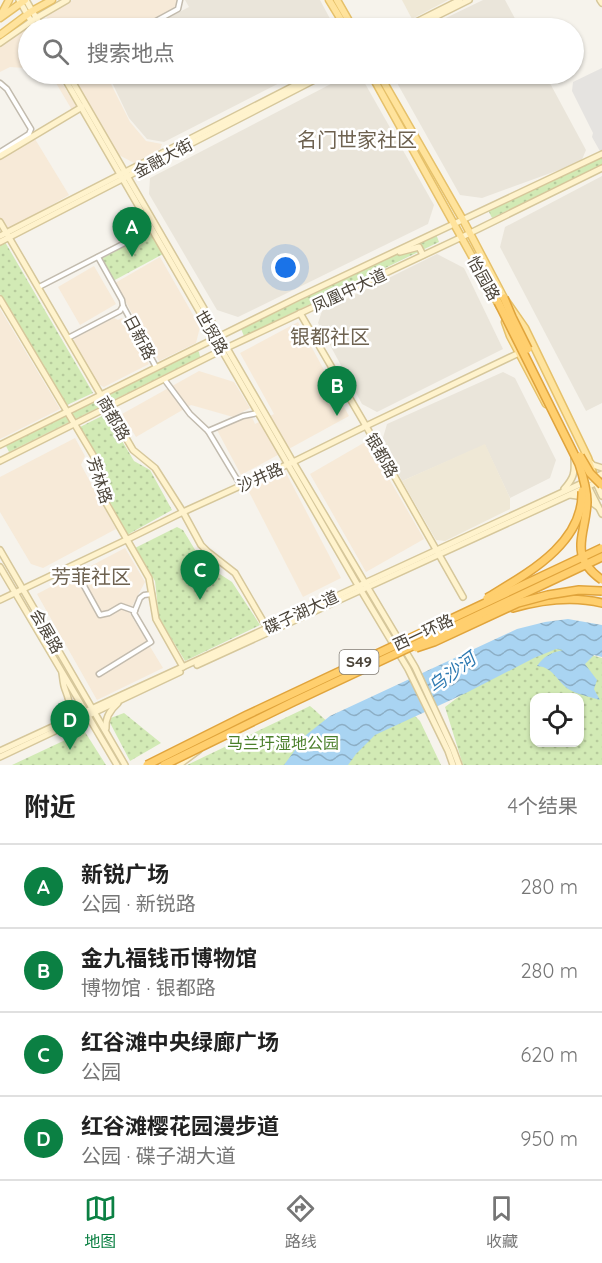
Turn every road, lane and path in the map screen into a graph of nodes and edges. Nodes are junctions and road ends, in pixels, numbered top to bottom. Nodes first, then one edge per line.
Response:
1 (9, 0) edge
2 (52, 0) edge
3 (67, 0) edge
4 (180, 0) edge
5 (329, 0) edge
6 (337, 0) edge
7 (460, 0) edge
8 (469, 0) edge
9 (22, 1) edge
10 (0, 9) edge
11 (29, 13) junction
12 (0, 17) edge
13 (22, 18) edge
14 (33, 18) edge
15 (37, 18) edge
16 (161, 18) edge
17 (340, 18) edge
18 (347, 18) edge
19 (424, 18) edge
20 (433, 18) edge
21 (18, 21) edge
22 (18, 31) edge
23 (0, 35) edge
24 (0, 43) edge
25 (0, 83) edge
26 (68, 84) edge
27 (74, 84) edge
28 (298, 84) edge
29 (306, 84) edge
30 (377, 84) edge
31 (385, 84) edge
32 (82, 107) junction
33 (0, 154) edge
34 (602, 154) edge
35 (602, 168) edge
36 (124, 175) junction
37 (463, 220) junction
38 (0, 222) edge
39 (454, 224) junction
40 (152, 229) junction
41 (470, 233) junction
42 (8, 235) junction
43 (0, 236) edge
44 (462, 237) junction
45 (0, 242) edge
46 (423, 255) junction
47 (387, 256) junction
48 (98, 257) junction
49 (39, 287) junction
50 (0, 299) edge
51 (501, 300) junction
52 (123, 306) junction
53 (300, 313) junction
54 (218, 337) junction
55 (68, 338) junction
56 (224, 348) junction
57 (519, 353) junction
58 (156, 367) junction
59 (164, 379) junction
60 (101, 395) junction
61 (108, 407) junction
62 (67, 412) junction
63 (259, 413) junction
64 (74, 424) junction
65 (366, 426) junction
66 (208, 431) junction
67 (571, 441) junction
68 (7, 442) junction
69 (0, 446) edge
70 (15, 453) junction
71 (574, 458) junction
72 (588, 458) junction
73 (0, 461) edge
74 (291, 463) junction
75 (602, 468) edge
76 (602, 474) edge
77 (599, 481) edge
78 (587, 484) junction
79 (241, 486) junction
80 (563, 494) junction
81 (602, 496) edge
82 (598, 507) junction
83 (183, 512) junction
84 (602, 514) edge
85 (126, 540) junction
86 (602, 548) edge
87 (0, 550) edge
88 (438, 553) junction
89 (602, 557) edge
90 (73, 566) junction
91 (0, 567) edge
92 (602, 580) edge
93 (363, 587) junction
94 (23, 589) junction
95 (602, 591) edge
96 (15, 593) junction
97 (152, 594) junction
98 (463, 597) dead end
99 (0, 600) edge
100 (602, 603) edge
101 (135, 611) junction
102 (501, 611) junction
103 (452, 618) junction
104 (267, 628) junction
105 (388, 657) junction
106 (183, 667) junction
107 (62, 672) junction
108 (99, 674) dead end
109 (123, 699) junction
110 (430, 707) junction
111 (94, 710) junction
112 (87, 714) junction
113 (57, 725) junction
114 (108, 736) junction
115 (212, 741) junction
116 (0, 751) edge
117 (0, 756) edge
118 (117, 765) edge
119 (125, 765) edge
120 (147, 765) edge
121 (164, 765) edge
122 (179, 765) edge
123 (453, 765) edge
124 (459, 765) edge

1 - 10 main road
1 - 12 main road
2 - 11 main road
3 - 15 main road
4 - 16 street
5 - 17 main road
6 - 18 main road
7 - 19 main road
8 - 20 main road
9 - 11 main road
9 - 12 main road
11 - 13 main road
11 - 14 main road
21 - 23 main road
22 - 24 main road
25 - 33 street
26 - 32 main road, 世贸路
27 - 36 main road, 世贸路
28 - 36 main road, 金融大街
29 - 36 main road, 金融大街
30 - 39 main road, 怡园路
31 - 37 main road, 怡园路
32 - 33 main road
32 - 36 main road, 世贸路
34 - 37 main road, 凤凰中大道
35 - 41 main road, 凤凰中大道
36 - 40 main road, 世贸路
36 - 42 main road, 金融大街
36 - 54 main road, 世贸路
37 - 39 main road, 凤凰中大道
37 - 41 main road, 怡园路
38 - 42 main road, 商都路
39 - 44 main road, 怡园路
39 - 47 main road, 凤凰中大道
40 - 48 street
40 - 54 main road, 世贸路
41 - 44 main road, 凤凰中大道
41 - 51 main road, 怡园路
42 - 43 main road, 金融大街
42 - 45 main road, 金融大街
42 - 49 main road, 商都路
44 - 46 main road, 凤凰中大道
44 - 51 main road, 怡园路
46 - 47 main road
46 - 53 main road, 凤凰中大道
47 - 54 main road, 凤凰中大道
48 - 49 street
48 - 52 street, 日新路
49 - 55 main road, 商都路
50 - 62 main road, 芳林路
51 - 57 main road, 怡园路
51 - 67 highway, bridge
51 - 72 main road, 怡园路
52 - 55 street, 日新路
52 - 58 street, 日新路
53 - 56 main road, 凤凰中大道
53 - 65 main road, 银都路
54 - 56 main road, 世贸路
54 - 58 main road, 凤凰中大道
55 - 60 main road, 商都路
56 - 59 main road, 凤凰中大道
56 - 63 main road, 世贸路
56 - 74 main road, 世贸路
57 - 65 main road, 沙井路
57 - 71 main road, 怡园路
58 - 60 main road, 凤凰中大道
59 - 61 main road, 凤凰中大道
59 - 66 street, 日新路
60 - 61 main road, 商都路
60 - 62 main road, 凤凰中大道
61 - 64 main road, 凤凰中大道
61 - 83 main road, 商都路
62 - 64 main road, 芳林路
62 - 68 main road, 凤凰中大道
63 - 66 street
63 - 74 main road, 世贸路
64 - 70 main road, 凤凰中大道
64 - 85 main road, 芳林路
65 - 74 main road, 沙井路
65 - 88 main road, 银都路
66 - 79 street, 日新路
67 - 77 highway, bridge
67 - 92 highway, bridge
67 - 103 highway, bridge
68 - 69 main road, 凤凰中大道
68 - 70 main road
70 - 73 main road, 凤凰中大道
71 - 78 main road, 怡园路
71 - 80 main road
72 - 75 main road
72 - 77 main road, 怡园路
74 - 79 main road, 沙井路
74 - 93 main road, 世贸路
76 - 77 main road, 碟子湖大道
77 - 78 main road, 碟子湖大道
77 - 81 main road
78 - 80 main road, 碟子湖大道
78 - 82 main road
79 - 83 main road, 沙井路
80 - 82 main road
80 - 88 main road, 碟子湖大道
82 - 84 main road
83 - 85 main road, 沙井路
83 - 104 main road, 商都路
85 - 90 main road, 沙井路
85 - 97 main road, 芳林路
86 - 103 highway, 西一环路 / S49, bridge
87 - 94 main road, 会展路
88 - 93 main road, 碟子湖大道
88 - 98 main road, 银都路
89 - 105 highway, 西一环路 / S49, bridge
90 - 94 main road, 沙井路
90 - 101 street
91 - 96 main road, 会展路
93 - 104 main road, 碟子湖大道
93 - 109 main road, 碟子湖大道
93 - 110 main road, 世贸路
94 - 96 main road, 沙井路
94 - 111 main road, 会展路
95 - 102 highway, bridge
96 - 99 main road, 沙井路
96 - 107 main road, 会展路
97 - 101 street
97 - 106 main road, 芳林路
100 - 102 highway, bridge
101 - 108 street
102 - 105 highway, bridge
103 - 120 highway, 西一环路 / S49, bridge
104 - 106 main road, 碟子湖大道
105 - 115 highway, 西一环路 / S49, bridge
106 - 111 main road, 碟子湖大道
107 - 112 main road, 会展路
107 - 113 main road
109 - 111 main road, 碟子湖大道
109 - 114 main road
110 - 123 main road
110 - 124 main road
111 - 112 main road, 碟子湖大道
111 - 114 main road, 会展路
112 - 113 main road, 碟子湖大道
112 - 117 main road, 碟子湖大道
112 - 118 main road, 会展路
113 - 116 main road, 碟子湖大道
114 - 119 main road, 会展路
115 - 121 highway, 西一环路 / S49, bridge
115 - 122 main road, bridge

